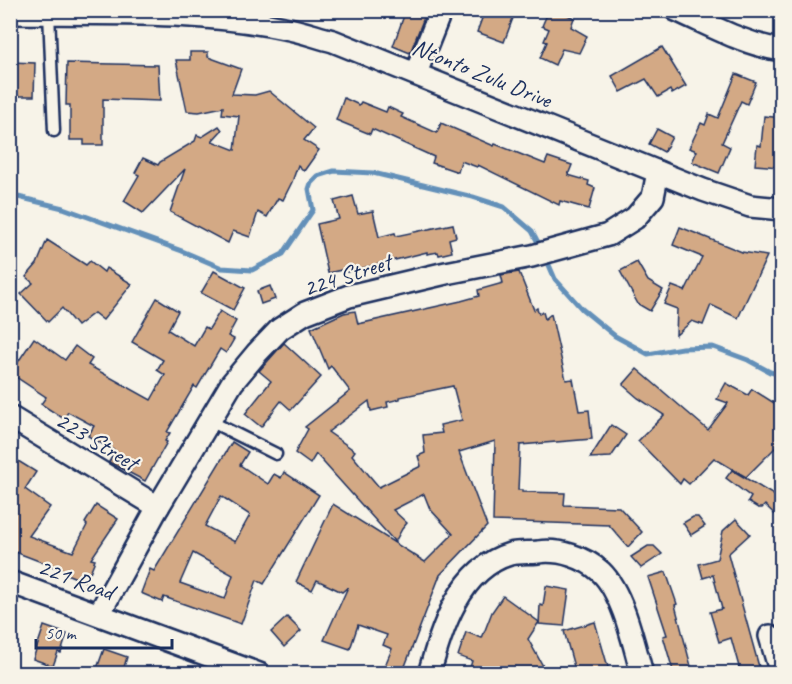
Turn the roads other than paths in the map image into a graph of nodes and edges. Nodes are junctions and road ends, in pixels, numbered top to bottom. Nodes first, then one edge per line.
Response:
1 (441, 10) edge
2 (676, 10) edge
3 (10, 13) edge
4 (49, 13) junction
5 (782, 50) edge
6 (416, 74) junction
7 (54, 131) dead end
8 (658, 172) junction
9 (782, 209) edge
10 (10, 417) edge
11 (210, 421) junction
12 (276, 454) dead end
13 (158, 507) junction
14 (10, 582) edge
15 (99, 614) junction
16 (771, 636) dead end
17 (259, 674) edge
18 (429, 674) edge
19 (642, 674) edge
20 (782, 674) edge

1 - 6 street
2 - 5 street
3 - 4 street, Ntonto Zulu Drive
4 - 6 street, Ntonto Zulu Drive
4 - 7 lane
6 - 8 street, Ntonto Zulu Drive
8 - 9 street, Ntonto Zulu Drive
8 - 11 street, 224 Street
10 - 13 street, 223 Street
11 - 12 lane
11 - 13 street, 224 Street
13 - 15 street, 224 Street
14 - 15 street, 221 Road
15 - 17 street, 221 Road
16 - 20 street
18 - 19 street

